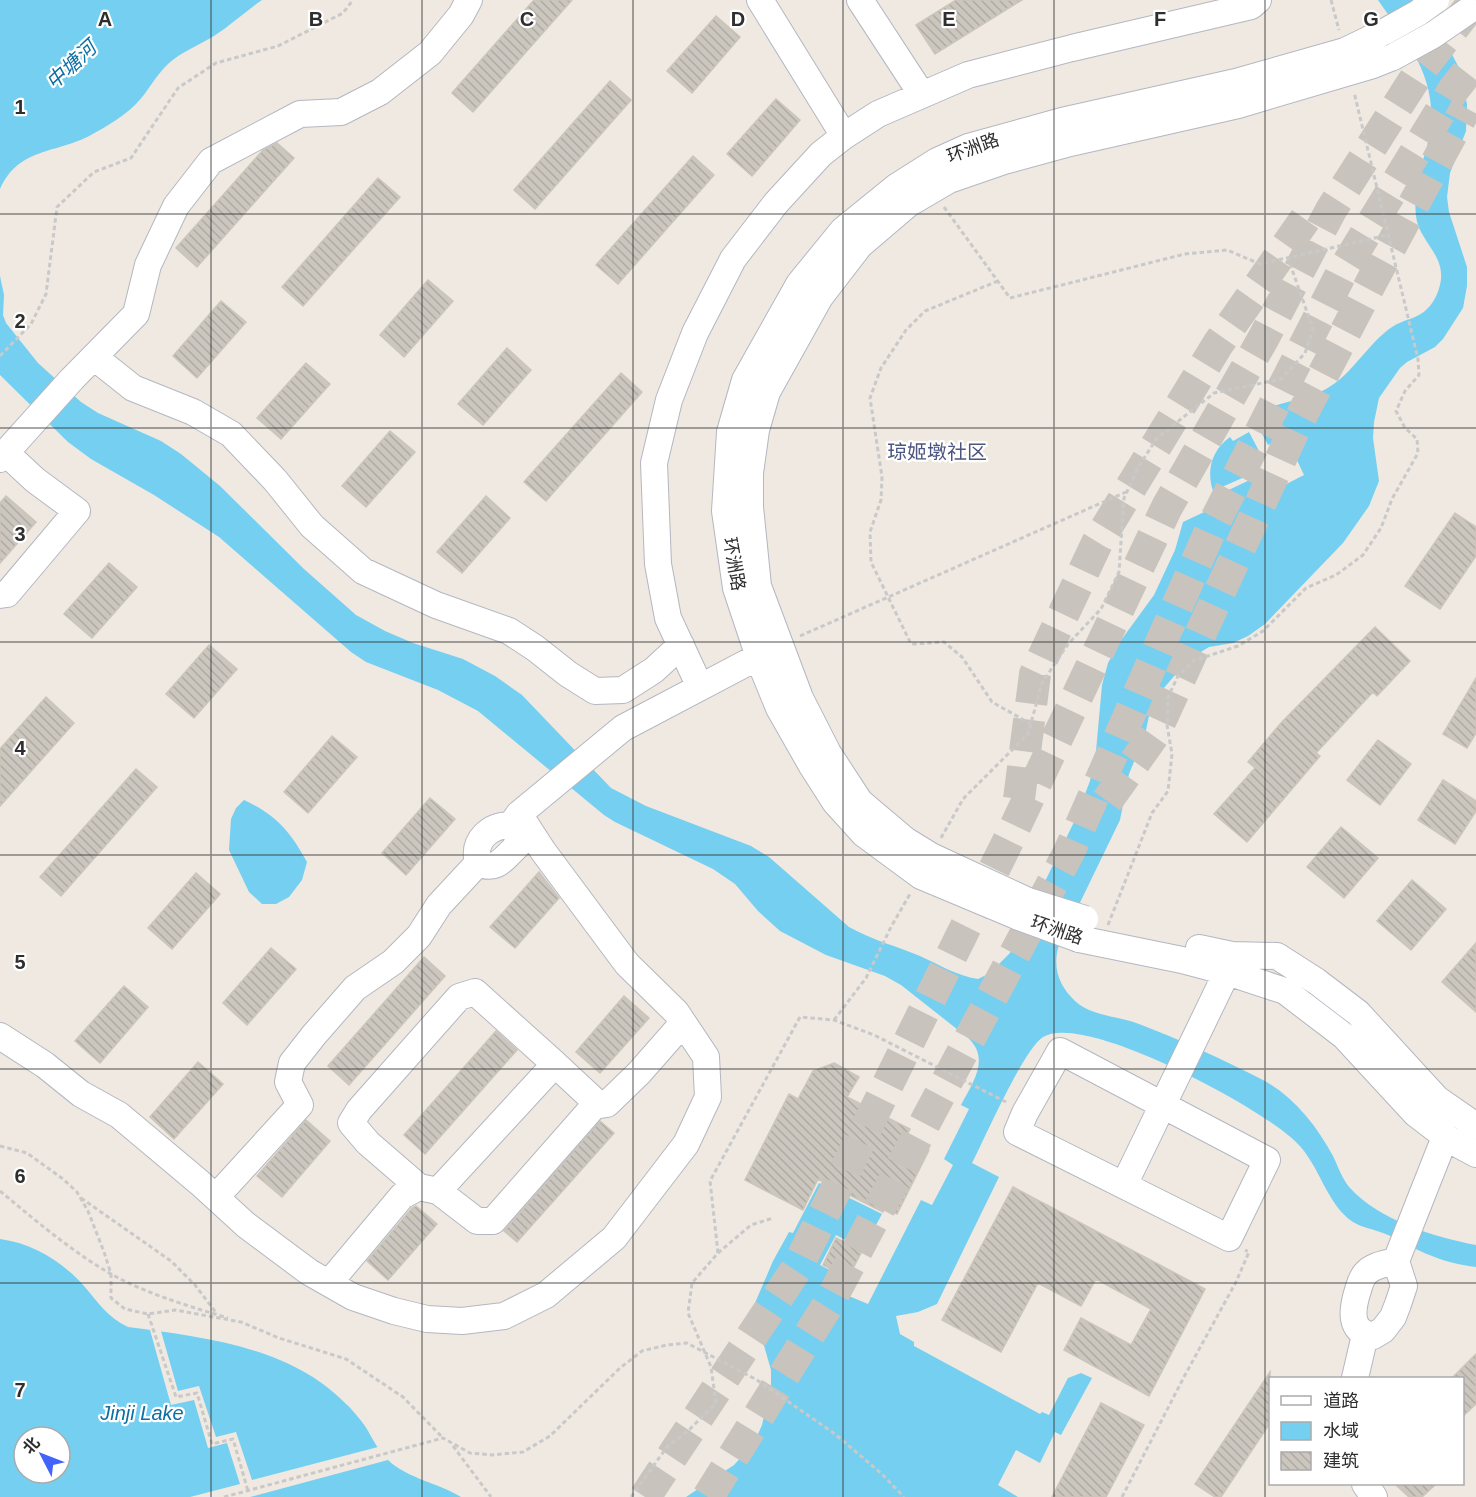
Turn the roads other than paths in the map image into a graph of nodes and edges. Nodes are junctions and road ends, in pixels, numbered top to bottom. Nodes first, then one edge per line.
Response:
1 (469, 0) edge
2 (760, 0) edge
3 (860, 0) edge
4 (1258, 0) edge
5 (1436, 0) edge
6 (1472, 8) edge
7 (1347, 61) junction
8 (922, 95) junction
9 (844, 136) junction
10 (94, 357) junction
11 (3, 456) edge
12 (0, 595) edge
13 (681, 645) junction
14 (770, 650) junction
15 (700, 687) junction
16 (515, 819) junction
17 (1229, 963) junction
18 (683, 1023) junction
19 (0, 1036) edge
20 (555, 1064) junction
21 (1162, 1104) junction
22 (599, 1106) junction
23 (1476, 1126) edge
24 (1445, 1137) junction
25 (1476, 1154) edge
26 (1124, 1185) junction
27 (428, 1189) junction
28 (216, 1197) junction
29 (1397, 1257) junction
30 (329, 1283) junction
31 (1365, 1335) junction
32 (1355, 1377) edge

1 - 10 street
2 - 9 street
3 - 8 street
4 - 8 street
5 - 7 street, 环洲路, bridge
6 - 7 street, 环洲路, bridge
7 - 14 street, 环洲路
7 - 14 street, 环洲路
8 - 9 street
9 - 13 street
10 - 11 street
10 - 13 street
11 - 12 street
13 - 15 street
14 - 15 street
14 - 17 street, 环洲路, bridge
15 - 16 street
16 - 18 street
16 - 28 street
17 - 21 street
17 - 23 street, 环洲路
17 - 24 street, 环洲路
18 - 22 street
18 - 30 street
19 - 28 street
20 - 22 street
20 - 27 street
20 - 27 street
21 - 26 street
21 - 26 street
21 - 26 street
22 - 27 street
24 - 25 street, 环洲路
24 - 29 street
27 - 30 street
28 - 30 street
29 - 31 street
29 - 31 street
31 - 32 street

